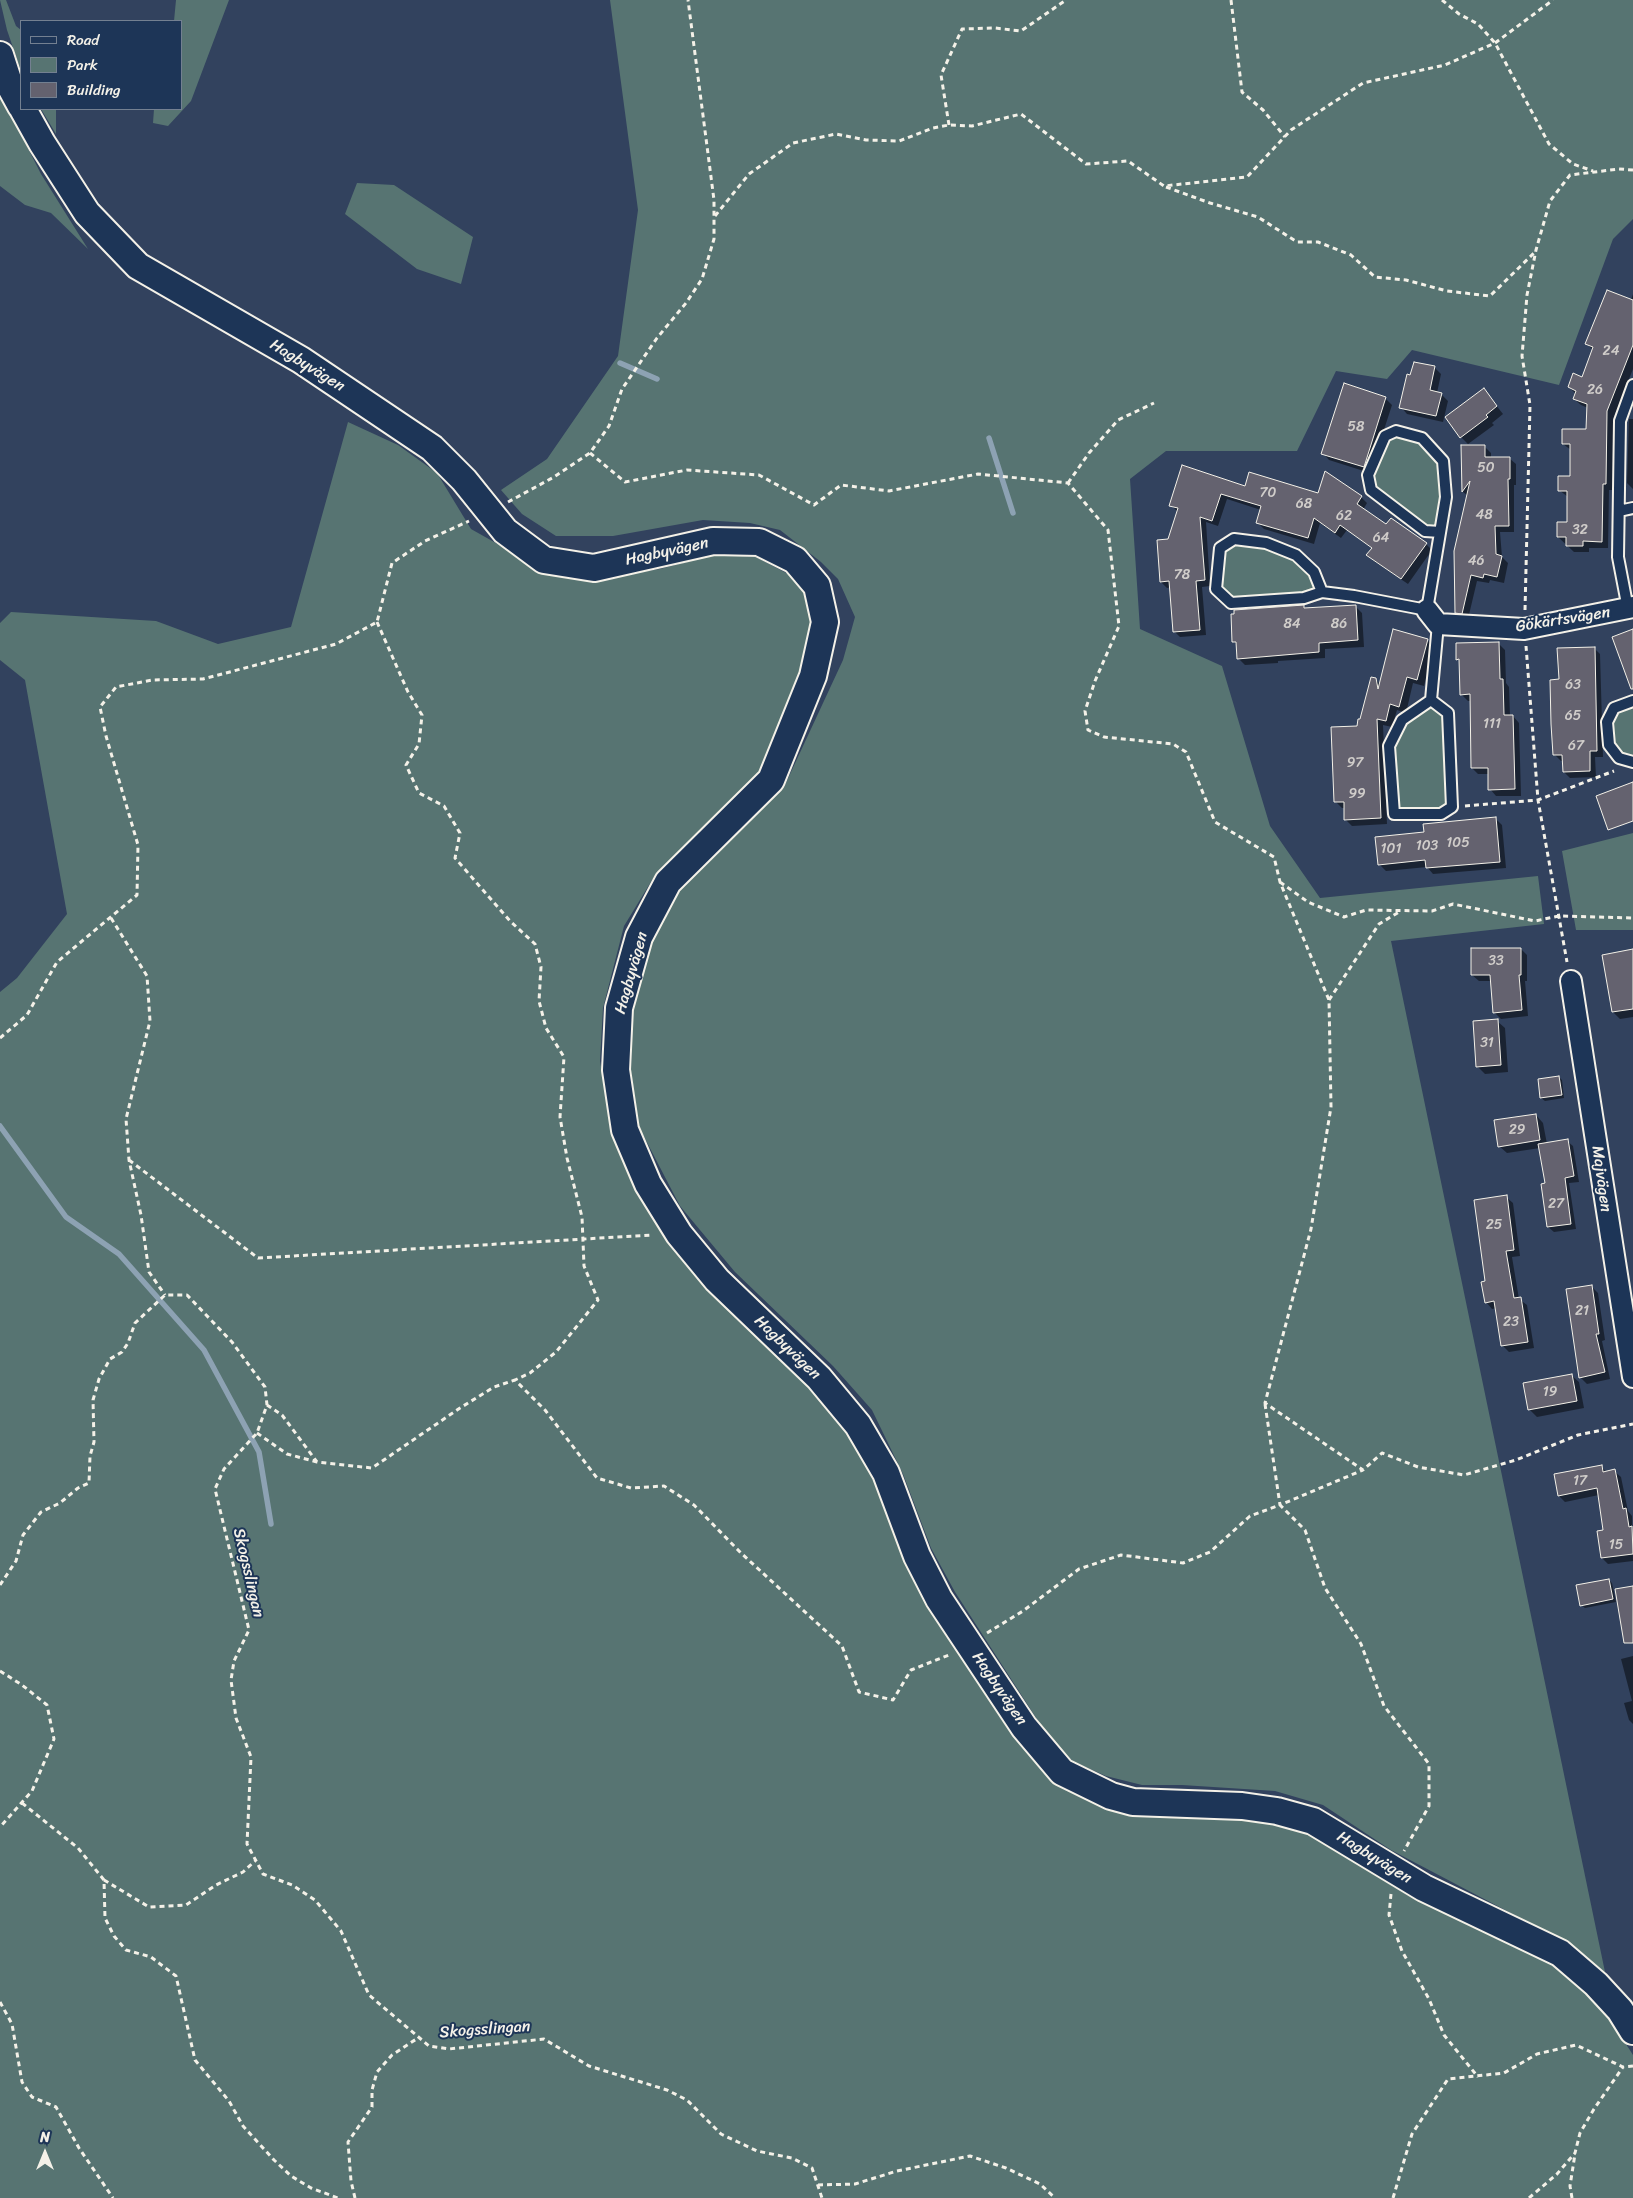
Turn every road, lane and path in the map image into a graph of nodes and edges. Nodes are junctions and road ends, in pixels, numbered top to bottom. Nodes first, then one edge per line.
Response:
1 (688, 0) edge
2 (1066, 0) edge
3 (1231, 0) edge
4 (1442, 0) edge
5 (1553, 0) edge
6 (1495, 43) junction
7 (0, 55) edge
8 (20, 104) edge
9 (24, 110) edge
10 (948, 124) junction
11 (1285, 137) junction
12 (1633, 170) edge
13 (1596, 172) junction
14 (1164, 186) junction
15 (714, 216) junction
16 (1536, 250) junction
17 (1633, 385) edge
18 (1154, 403) dead end
19 (590, 453) junction
20 (1068, 483) junction
21 (1633, 508) edge
22 (490, 511) junction
23 (1619, 511) junction
24 (1440, 532) junction
25 (1322, 592) junction
26 (1631, 608) edge
27 (1432, 617) junction
28 (377, 622) junction
29 (1524, 629) junction
30 (1431, 700) junction
31 (1633, 701) edge
32 (1633, 762) edge
33 (1616, 771) dead end
34 (1538, 800) junction
35 (1452, 806) junction
36 (1280, 882) junction
37 (1400, 912) junction
38 (1559, 916) junction
39 (111, 918) junction
40 (1633, 918) edge
41 (1571, 981) joint
42 (1328, 1000) junction
43 (0, 1038) edge
44 (129, 1160) junction
45 (679, 1234) junction
46 (165, 1295) junction
47 (1633, 1377) edge
48 (515, 1380) dead end
49 (1265, 1403) junction
50 (1633, 1424) edge
51 (257, 1433) junction
52 (317, 1462) dead end
53 (1364, 1470) junction
54 (0, 1585) edge
55 (0, 1671) edge
56 (22, 1803) junction
57 (0, 1827) edge
58 (256, 1860) junction
59 (1394, 1870) junction
60 (104, 1880) junction
61 (0, 2002) edge
62 (1633, 2031) edge
63 (418, 2038) junction
64 (1633, 2066) edge
65 (1623, 2067) junction
66 (1478, 2077) junction
67 (1575, 2152) junction
68 (818, 2185) junction
69 (113, 2198) edge
70 (338, 2198) edge
71 (355, 2198) edge
72 (822, 2198) edge
73 (1055, 2198) edge
74 (1393, 2198) edge
75 (1529, 2198) edge
76 (1572, 2198) edge

1 - 15 path
2 - 10 path
3 - 11 path
4 - 6 path
5 - 6 path
6 - 11 path
6 - 13 path
7 - 8 street, Hagbyvägen
9 - 22 street, Hagbyvägen
10 - 14 path
10 - 15 path
11 - 14 path
12 - 13 path
13 - 16 path
14 - 16 path
15 - 19 path
16 - 29 path
17 - 23 lane, Gökärtsvägen
18 - 20 path
19 - 20 path
19 - 22 path
20 - 36 path
21 - 23 lane
22 - 28 path
22 - 45 street, Hagbyvägen
23 - 26 lane, Gökärtsvägen
24 - 24 lane
24 - 27 lane
25 - 25 lane, Gökärtsvägen
25 - 27 lane, Gökärtsvägen
26 - 29 street, Gökärtsvägen
27 - 29 street, Gökärtsvägen
27 - 30 lane
28 - 39 path
28 - 48 path
29 - 34 path
30 - 35 lane
30 - 35 lane
31 - 32 lane
33 - 34 path
34 - 35 path
34 - 38 path
36 - 37 path
36 - 42 path
37 - 38 path
37 - 42 path
38 - 40 path
38 - 41 path
39 - 43 path
39 - 44 path
41 - 47 street, Majvägen
42 - 49 path
44 - 45 path
44 - 46 path
45 - 59 street, Hagbyvägen
46 - 51 path
46 - 54 path
49 - 53 path
49 - 53 path
50 - 53 path
51 - 52 path
51 - 58 path, Skogsslingan
55 - 56 path
56 - 57 path
56 - 60 path
58 - 60 path
58 - 63 path, Skogsslingan
59 - 62 street, Hagbyvägen
59 - 66 path
60 - 70 path
61 - 69 path
63 - 68 path, Skogsslingan
63 - 71 path
64 - 65 path
65 - 66 path
65 - 67 path
66 - 74 path
67 - 75 path
67 - 76 path
68 - 72 path, Skogsslingan
68 - 73 path

